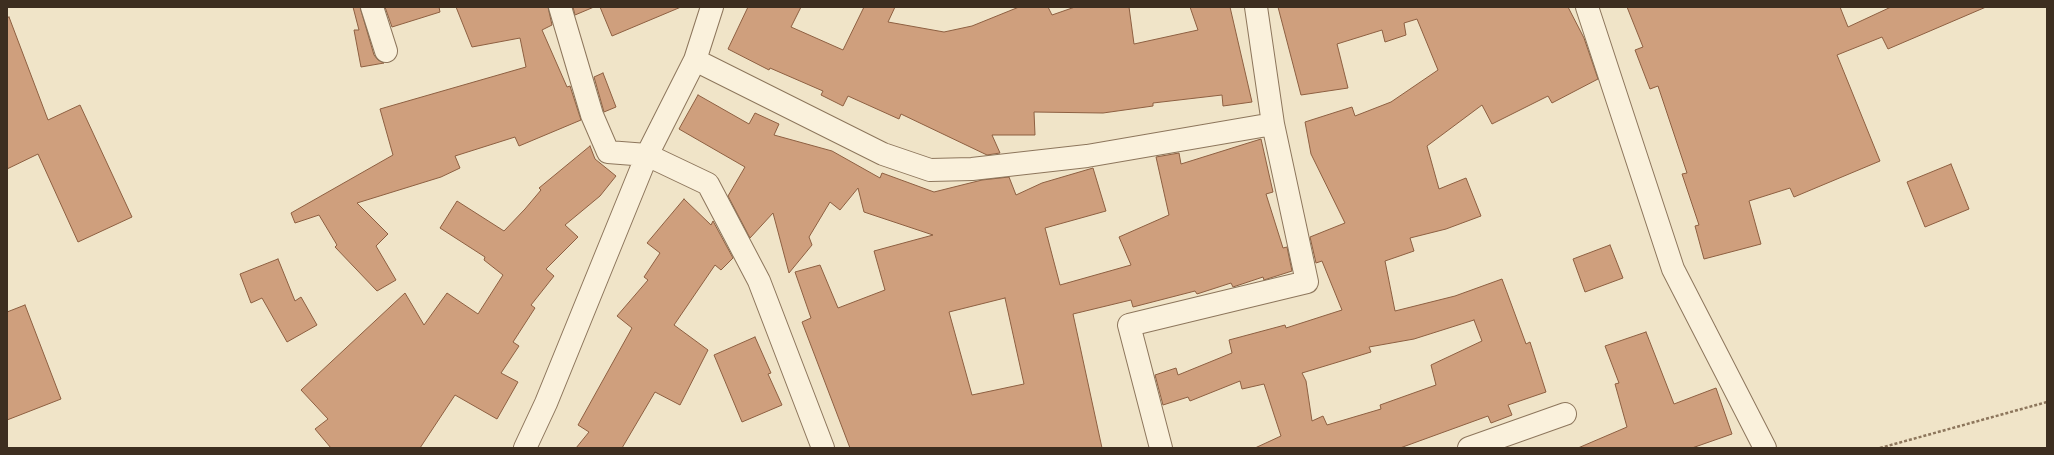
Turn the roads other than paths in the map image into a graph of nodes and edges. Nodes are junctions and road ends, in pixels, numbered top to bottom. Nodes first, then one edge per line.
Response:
1 (372, 7) edge
2 (560, 7) edge
3 (712, 7) edge
4 (1256, 7) edge
5 (1587, 7) edge
6 (386, 51) dead end
7 (695, 60) junction
8 (1273, 124) junction
9 (647, 155) junction
10 (1565, 414) dead end
11 (525, 448) edge
12 (823, 448) edge
13 (1161, 448) edge
14 (1469, 448) edge
15 (1765, 448) edge

1 - 6 street
2 - 9 street
3 - 7 street
4 - 8 street
5 - 15 street
7 - 8 street
7 - 9 street
8 - 13 street
9 - 11 street
9 - 12 street
10 - 14 street

